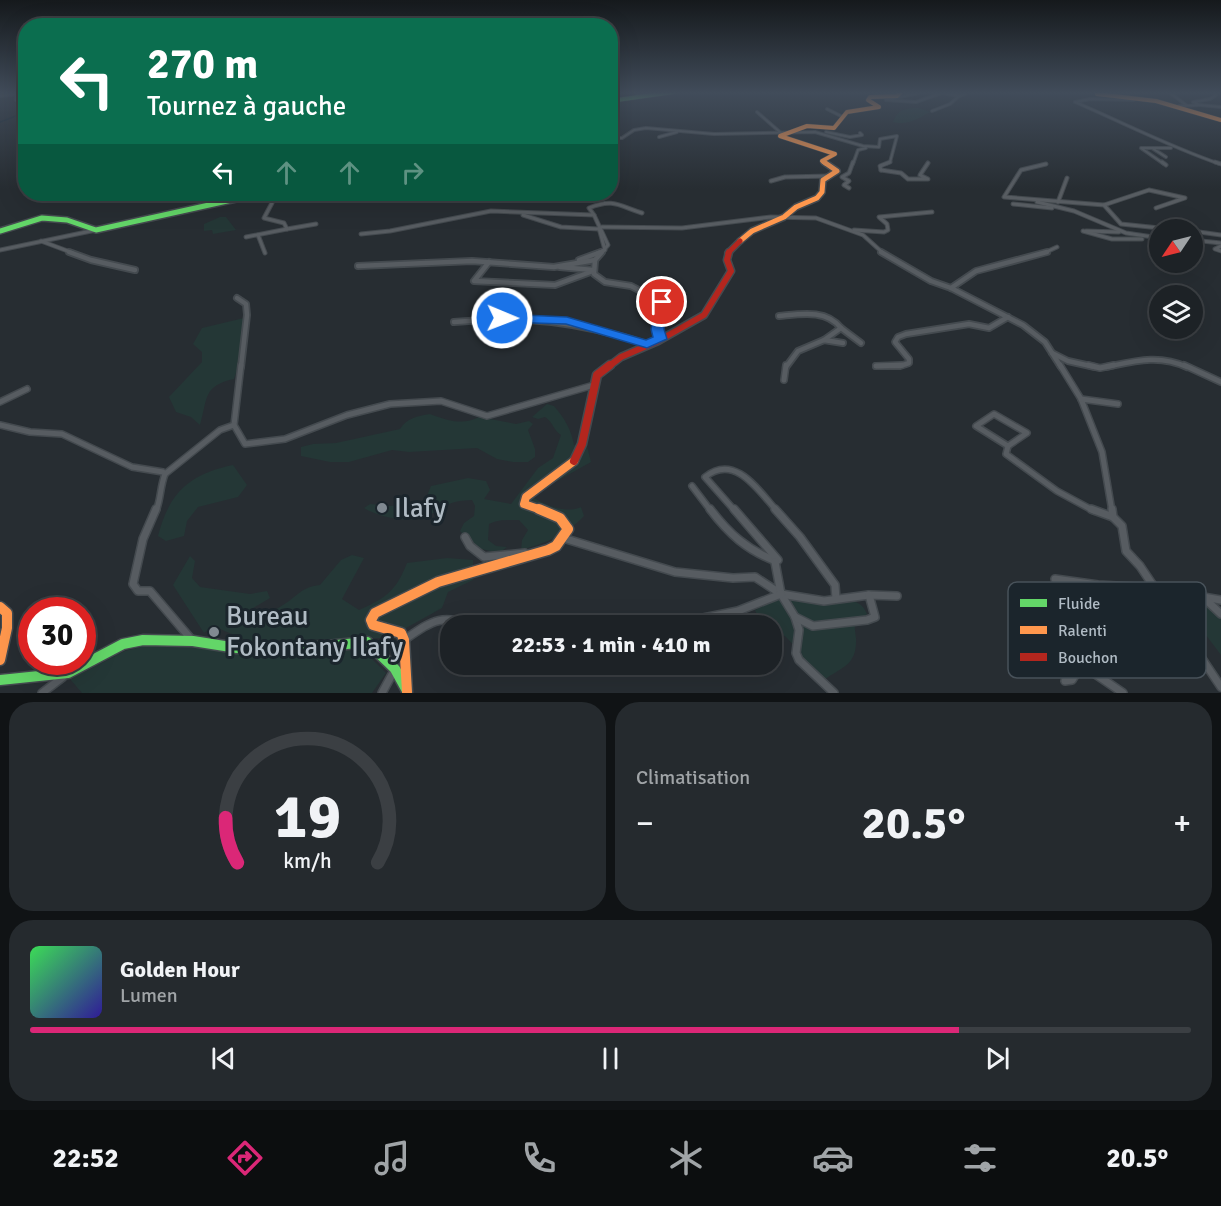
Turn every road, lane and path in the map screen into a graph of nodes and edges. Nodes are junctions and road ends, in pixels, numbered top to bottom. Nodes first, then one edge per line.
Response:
1 (772, 124) edge
2 (837, 124) edge
3 (1128, 124) edge
4 (677, 132) junction
5 (821, 132) junction
6 (783, 133) junction
7 (860, 133) dead end
8 (659, 137) dead end
9 (618, 138) edge
10 (868, 148) junction
11 (1152, 148) junction
12 (1174, 148) junction
13 (1166, 157) dead end
14 (928, 163) dead end
15 (1046, 164) dead end
16 (1221, 164) edge
17 (1166, 165) dead end
18 (831, 176) junction
19 (1067, 178) dead end
20 (771, 181) dead end
21 (849, 188) dead end
22 (1032, 200) junction
23 (207, 201) edge
24 (272, 201) edge
25 (1058, 201) junction
26 (1012, 204) dead end
27 (1104, 205) junction
28 (1156, 208) dead end
29 (932, 212) dead end
30 (517, 213) junction
31 (642, 213) dead end
32 (1081, 214) junction
33 (594, 215) junction
34 (784, 217) junction
35 (316, 224) dead end
36 (600, 227) junction
37 (1149, 227) edge
38 (287, 229) junction
39 (850, 229) junction
40 (96, 230) junction
41 (0, 231) edge
42 (1123, 233) junction
43 (1203, 233) edge
44 (361, 234) dead end
45 (258, 235) junction
46 (1221, 235) edge
47 (246, 237) dead end
48 (1148, 238) joint
49 (41, 241) junction
50 (1203, 242) edge
51 (1221, 244) edge
52 (1057, 248) dead end
53 (0, 250) edge
54 (605, 250) junction
55 (1221, 251) edge
56 (265, 253) dead end
57 (595, 261) junction
58 (489, 262) junction
59 (571, 263) junction
60 (358, 266) dead end
61 (554, 267) junction
62 (135, 270) dead end
63 (593, 270) junction
64 (951, 288) junction
65 (237, 298) dead end
66 (779, 316) dead end
67 (1008, 317) junction
68 (454, 322) dead end
69 (841, 328) junction
70 (660, 339) junction
71 (824, 340) junction
72 (843, 343) dead end
73 (861, 343) dead end
74 (647, 344) junction
75 (1051, 353) junction
76 (876, 366) dead end
77 (784, 380) dead end
78 (595, 382) junction
79 (1221, 382) edge
80 (27, 389) dead end
81 (1081, 399) junction
82 (0, 402) edge
83 (1118, 404) dead end
84 (234, 424) junction
85 (0, 425) edge
86 (1008, 446) junction
87 (165, 474) junction
88 (692, 486) dead end
89 (1113, 517) junction
90 (465, 537) dead end
91 (563, 538) junction
92 (548, 550) junction
93 (775, 561) junction
94 (1055, 579) dead end
95 (1076, 582) edge
96 (1149, 582) edge
97 (781, 594) junction
98 (869, 595) junction
99 (897, 596) dead end
100 (1206, 598) edge
101 (836, 599) junction
102 (1206, 600) edge
103 (1221, 600) edge
104 (0, 607) edge
105 (1221, 614) edge
106 (718, 615) edge
107 (795, 617) junction
108 (440, 618) edge
109 (404, 640) junction
110 (193, 641) junction
111 (96, 658) edge
112 (0, 660) edge
113 (1206, 665) edge
114 (394, 669) junction
115 (49, 675) edge
116 (65, 675) edge
117 (1073, 678) edge
118 (1102, 678) edge
119 (0, 680) edge
120 (1065, 681) dead end
121 (1221, 687) edge
122 (408, 692) edge
123 (42, 693) edge
124 (382, 693) edge
125 (834, 693) edge
126 (1124, 693) edge

1 - 6 street
2 - 6 street
3 - 12 street
4 - 6 street
4 - 8 street
4 - 9 street
5 - 6 street
5 - 7 street
5 - 10 street
6 - 18 street
10 - 14 street
10 - 21 street
11 - 12 street
11 - 13 street
11 - 17 street
12 - 16 street
15 - 22 street
18 - 20 street
18 - 34 street
19 - 25 street
22 - 25 street
22 - 32 street
23 - 40 street
24 - 38 street
25 - 27 street
26 - 32 street
27 - 28 street
27 - 37 street
29 - 39 street
30 - 33 street
30 - 36 street
30 - 44 street
31 - 33 street
32 - 42 street
33 - 36 street
34 - 36 street
34 - 39 street
34 - 70 street
35 - 38 street
36 - 54 street
38 - 45 street
39 - 64 street
40 - 41 street
40 - 49 street
42 - 48 street
42 - 48 street
43 - 46 street
45 - 47 street
45 - 56 street
49 - 53 street
49 - 62 street
50 - 51 street
51 - 55 street
52 - 64 street
54 - 57 street
54 - 59 street
57 - 59 street
57 - 63 street
58 - 60 street
58 - 61 street
58 - 63 street
59 - 61 street
61 - 63 street
63 - 70 street
64 - 67 street
65 - 84 street
66 - 69 street
67 - 75 street
67 - 76 street
68 - 74 street
69 - 71 street
69 - 73 street
70 - 74 street
71 - 72 street
71 - 77 street
74 - 78 street
75 - 79 street
75 - 81 street
78 - 84 street
78 - 91 street
80 - 82 street
81 - 83 street
81 - 89 street
84 - 87 street
85 - 87 street
86 - 86 street
86 - 89 street
87 - 110 street
88 - 93 street
89 - 96 street
90 - 92 street
91 - 92 street
91 - 97 street
92 - 109 street
93 - 97 street
93 - 101 street
94 - 95 street
97 - 101 street
97 - 106 street
97 - 107 street
98 - 99 street
98 - 101 street
98 - 107 street
100 - 103 street
102 - 105 street
104 - 112 street
107 - 125 street
108 - 109 street
109 - 122 street
110 - 111 street
110 - 114 street
113 - 121 street
114 - 122 street
114 - 124 street
115 - 119 street
116 - 123 street
117 - 120 street
118 - 126 street

